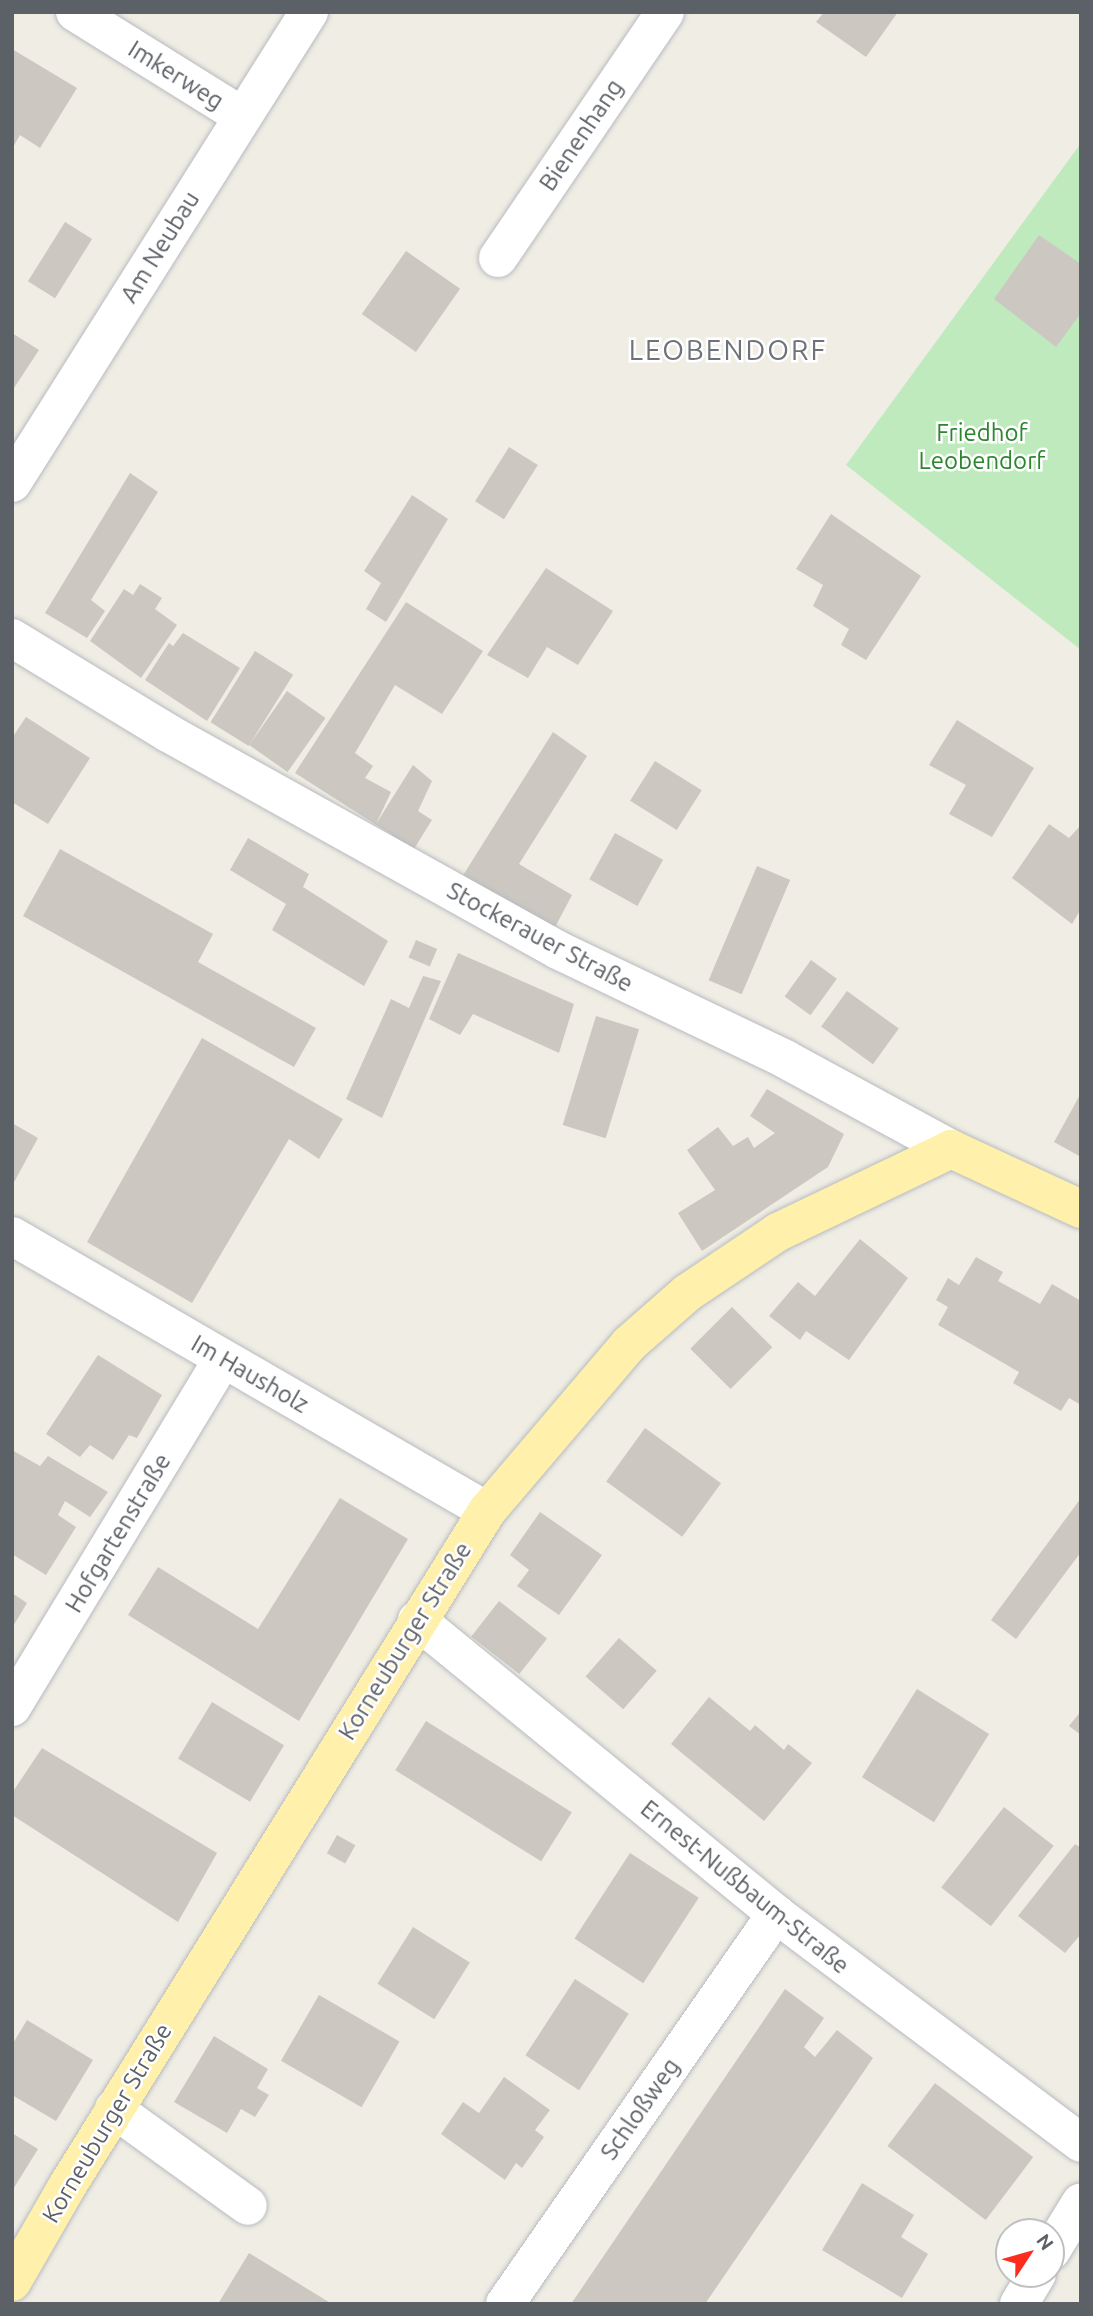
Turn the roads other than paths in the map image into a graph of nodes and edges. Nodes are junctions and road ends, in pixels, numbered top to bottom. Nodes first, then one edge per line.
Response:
1 (75, 12) edge
2 (309, 12) edge
3 (665, 12) edge
4 (242, 116) junction
5 (498, 258) dead end
6 (12, 483) edge
7 (12, 638) edge
8 (951, 1149) junction
9 (1081, 1209) edge
10 (12, 1236) edge
11 (223, 1359) junction
12 (487, 1511) junction
13 (417, 1620) junction
14 (12, 1707) edge
15 (776, 1914) junction
16 (114, 2109) junction
17 (1081, 2143) edge
18 (1081, 2202) edge
19 (248, 2206) dead end
20 (1065, 2228) edge
21 (12, 2282) edge
22 (1029, 2288) edge
23 (505, 2304) edge
24 (1019, 2304) edge

1 - 4 street, Imkerweg
2 - 4 street, Am Neubau
3 - 5 street, Bienenhang
4 - 6 street, Am Neubau
7 - 8 street, Stockerauer Straße
8 - 9 main road, Stockerauer Straße
8 - 12 main road, Korneuburger Straße
10 - 11 street, Im Hausholz
11 - 12 street, Im Hausholz
11 - 14 street, Hofgartenstraße
12 - 13 main road, Korneuburger Straße
13 - 15 street, Ernest-Nußbaum-Straße
13 - 16 main road, Korneuburger Straße
15 - 17 street, Ernest-Nußbaum-Straße
15 - 23 street, Schloßweg
16 - 19 street
16 - 21 main road, Korneuburger Straße
18 - 20 street
22 - 24 street

